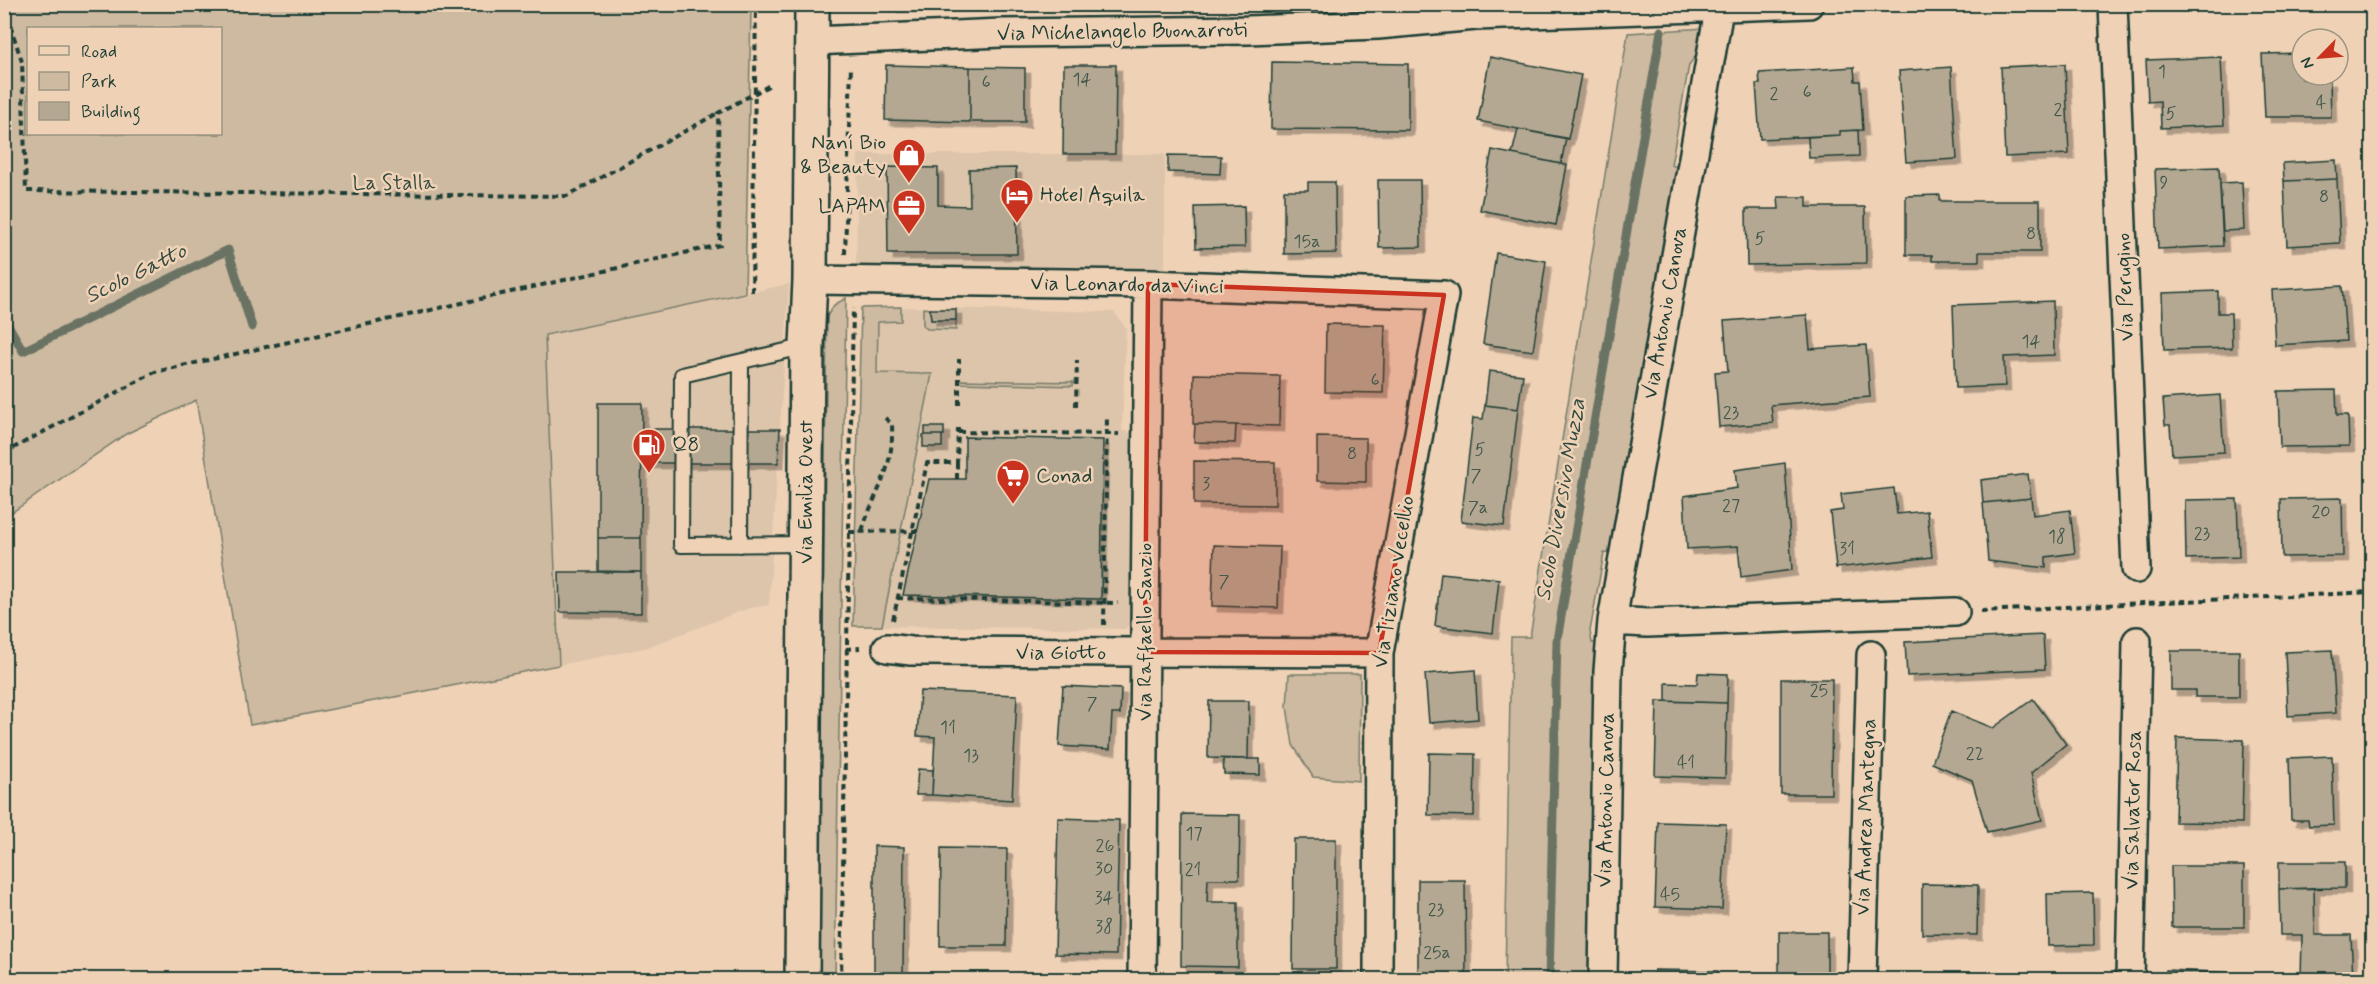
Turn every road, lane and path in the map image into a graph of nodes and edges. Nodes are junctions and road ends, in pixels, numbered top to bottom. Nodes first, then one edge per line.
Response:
1 (756, 4) edge
2 (813, 4) edge
3 (1809, 4) edge
4 (2113, 4) edge
5 (4, 6) edge
6 (1720, 6) edge
7 (853, 40) junction
8 (812, 41) junction
9 (772, 84) dead end
10 (756, 93) junction
11 (718, 113) junction
12 (844, 260) dead end
13 (810, 280) junction
14 (1149, 284) junction
15 (752, 292) dead end
16 (1444, 296) joint
17 (853, 305) dead end
18 (807, 346) junction
19 (959, 359) dead end
20 (1077, 360) dead end
21 (741, 362) junction
22 (958, 405) dead end
23 (1076, 406) dead end
24 (1107, 416) dead end
25 (885, 418) dead end
26 (1107, 434) junction
27 (1147, 435) junction
28 (4, 450) edge
29 (957, 463) junction
30 (957, 479) dead end
31 (862, 531) junction
32 (911, 531) junction
33 (917, 531) dead end
34 (849, 532) junction
35 (806, 544) junction
36 (740, 545) junction
37 (2136, 569) dead end
38 (2373, 592) edge
39 (897, 598) junction
40 (1104, 603) junction
41 (1144, 603) junction
42 (1955, 612) joint
43 (1612, 621) junction
44 (2137, 641) dead end
45 (887, 648) joint
46 (1145, 652) junction
47 (1103, 653) junction
48 (1379, 653) junction
49 (1871, 655) dead end
50 (802, 980) edge
51 (841, 980) edge
52 (1142, 980) edge
53 (1378, 980) edge
54 (1603, 980) edge
55 (1862, 980) edge
56 (2130, 980) edge

1 - 10 path
2 - 8 main road, Via Emilia Ovest
3 - 6 street, Via Michelangelo Buonarroti
4 - 37 street, Via Perugino
5 - 11 path
6 - 7 street, Via Michelangelo Buonarroti
6 - 43 street, Via Antonio Canova
7 - 8 street, Via Michelangelo Buonarroti
7 - 12 path
8 - 13 main road, Via Emilia Ovest
9 - 10 path
10 - 11 path
10 - 15 path
11 - 28 path
13 - 14 street, Via Leonardo da Vinci
13 - 18 main road, Via Emilia Ovest
14 - 16 street, Via Leonardo da Vinci
14 - 27 street, Via Raffaello Sanzio
16 - 48 street, Via Tiziano Vecellio
17 - 34 path
18 - 21 lane
18 - 35 main road, Via Emilia Ovest
19 - 22 path
20 - 23 path
21 - 36 lane
21 - 36 lane
24 - 26 path
25 - 31 path
26 - 27 path
26 - 29 path
26 - 40 path
27 - 41 street, Via Raffaello Sanzio
29 - 30 path
29 - 32 path
31 - 32 path
31 - 34 path
32 - 33 path
32 - 39 path
34 - 51 path
35 - 36 lane
35 - 50 main road, Via Emilia Ovest
38 - 42 path
39 - 40 path
39 - 45 path
40 - 41 path
40 - 47 path
41 - 46 street, Via Raffaello Sanzio
42 - 43 street
43 - 54 street, Via Antonio Canova
44 - 56 street, Via Salvator Rosa
45 - 47 street, Via Giotto
46 - 47 street, Via Giotto
46 - 48 street, Via Giotto
46 - 52 street, Via Raffaello Sanzio
48 - 53 street, Via Tiziano Vecellio
49 - 55 street, Via Andrea Mantegna

